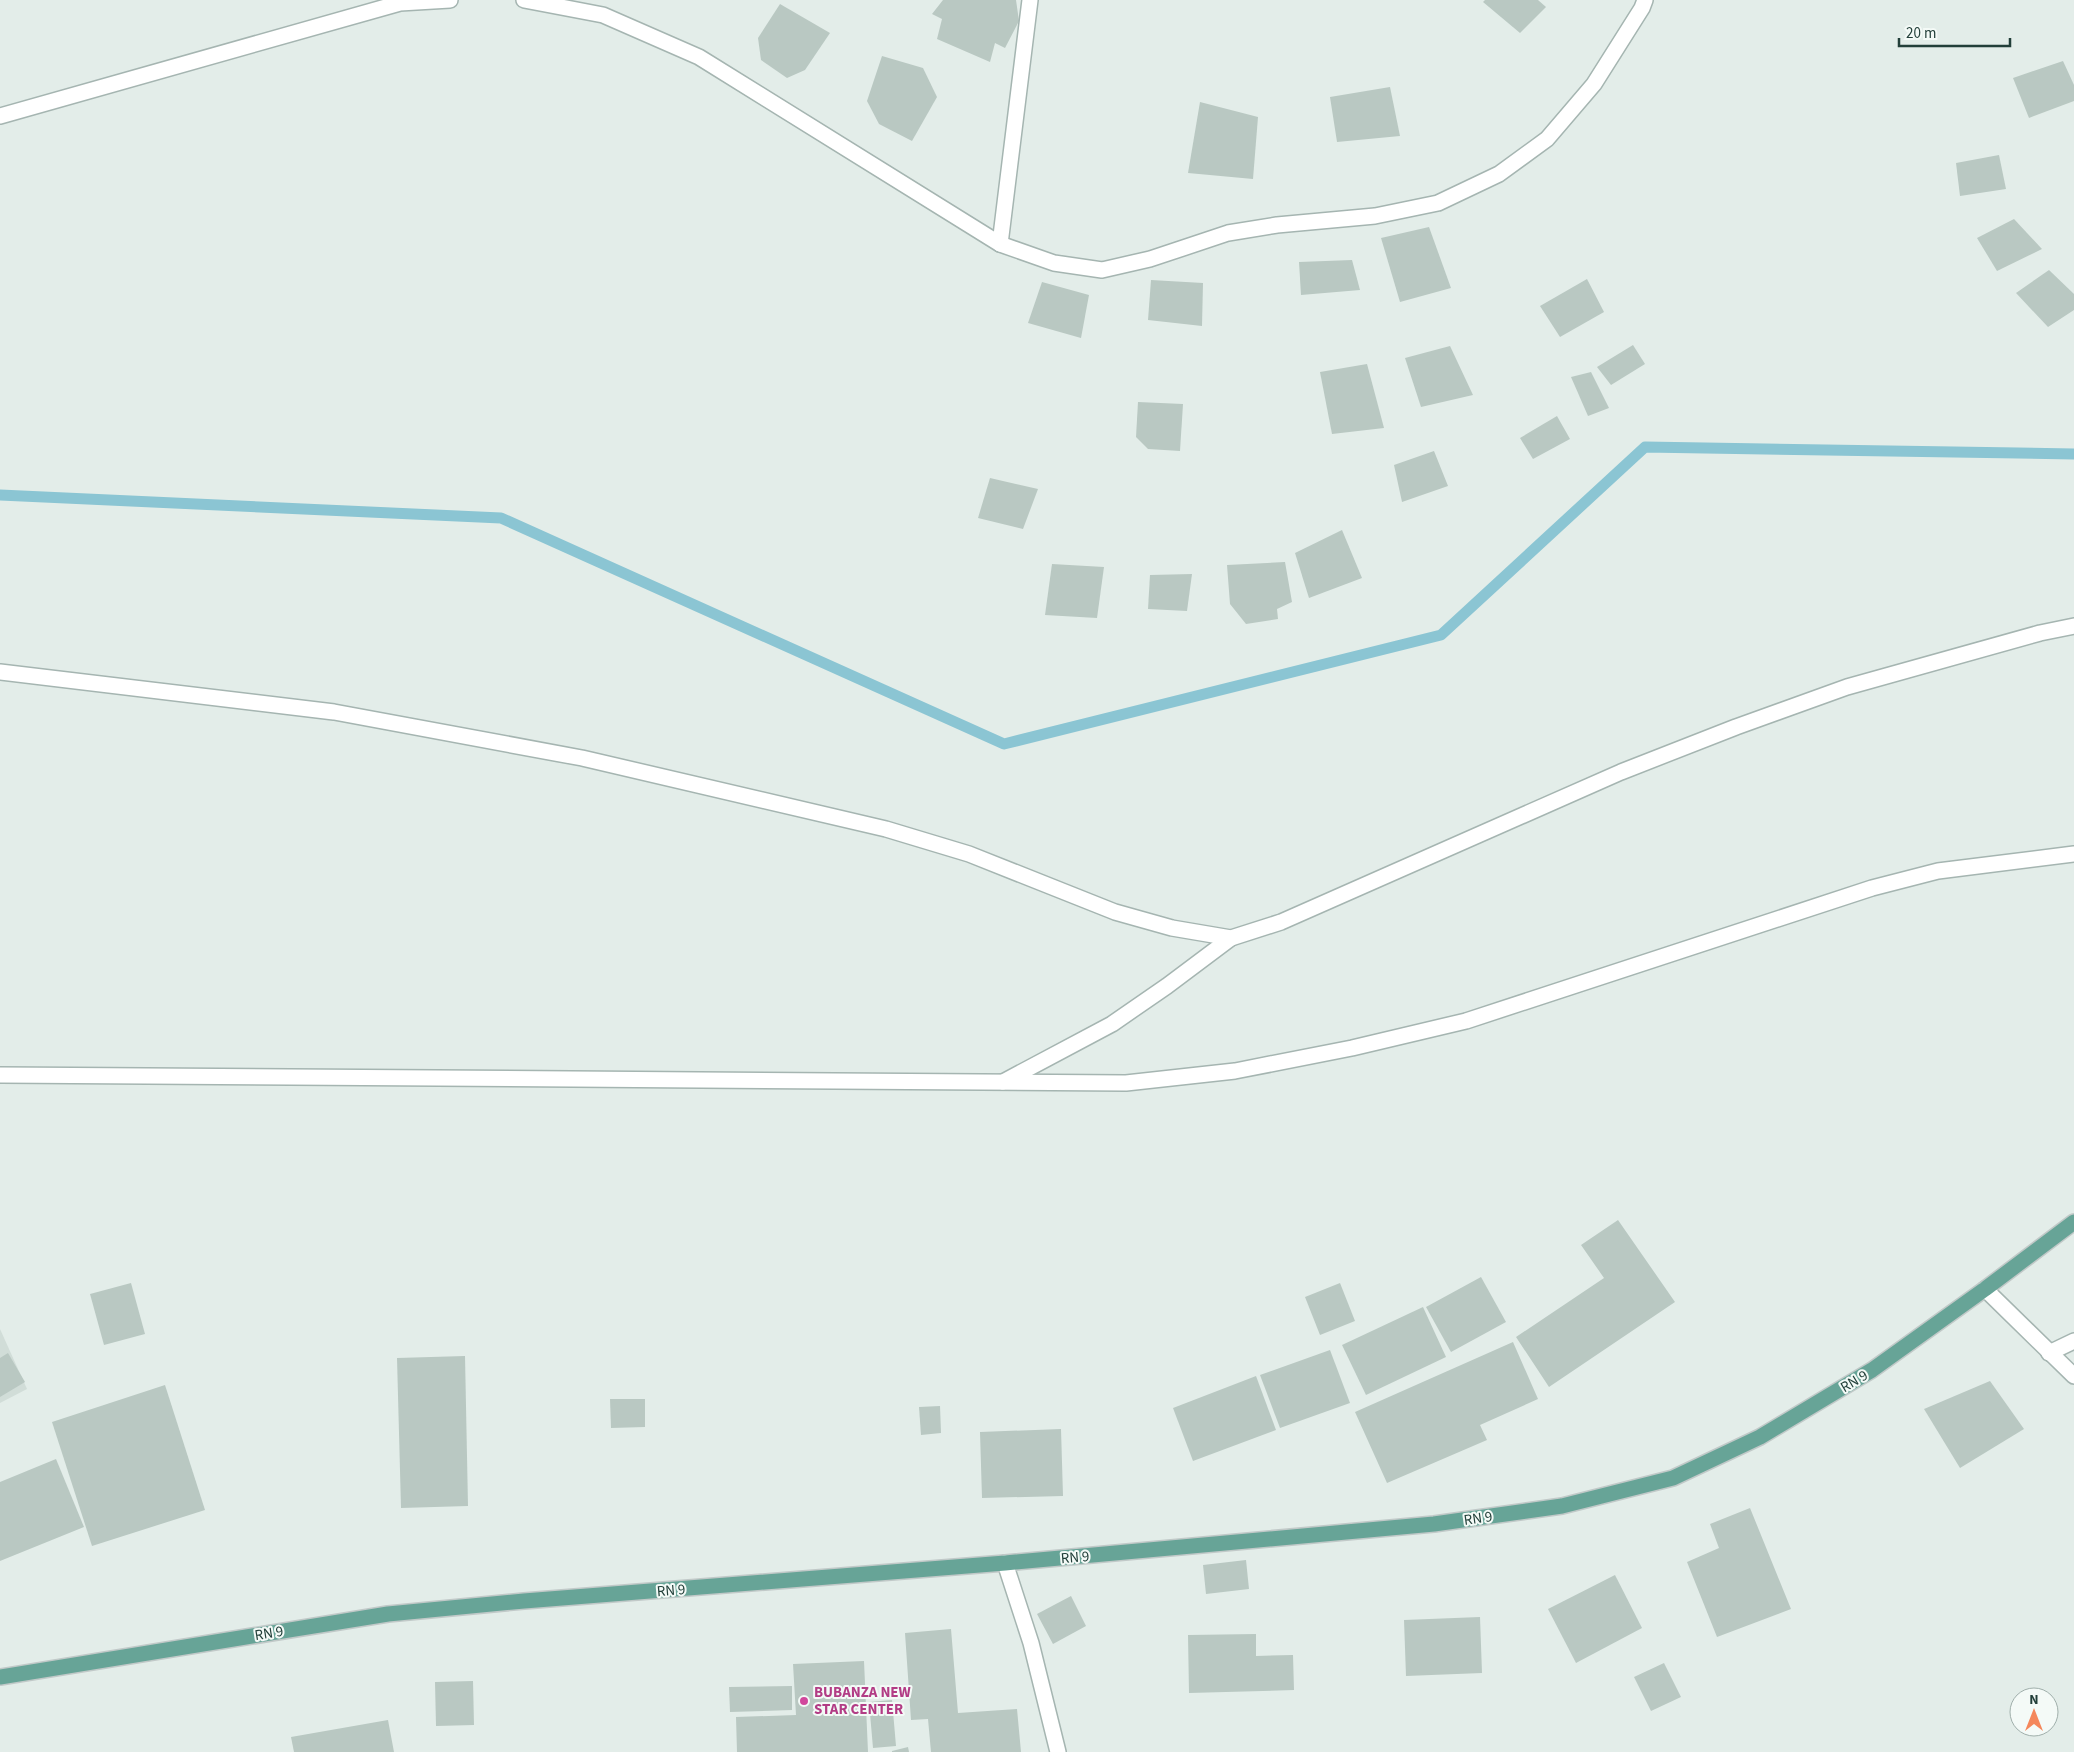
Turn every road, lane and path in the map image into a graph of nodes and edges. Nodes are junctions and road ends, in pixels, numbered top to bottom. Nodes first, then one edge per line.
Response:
1 (450, 0) edge
2 (524, 0) edge
3 (1030, 0) edge
4 (1645, 0) edge
5 (0, 116) edge
6 (1000, 244) junction
7 (2074, 626) edge
8 (0, 672) edge
9 (2074, 854) edge
10 (1231, 938) junction
11 (0, 1075) edge
12 (1001, 1083) junction
13 (2074, 1222) edge
14 (1986, 1289) junction
15 (2074, 1341) edge
16 (2050, 1353) junction
17 (2074, 1376) edge
18 (1005, 1563) junction
19 (0, 1676) edge
20 (1058, 1752) edge

1 - 5 street
2 - 6 street
3 - 6 street
4 - 6 street
7 - 10 street
8 - 10 street
9 - 12 street
10 - 12 street
11 - 12 street
13 - 14 main road, RN 9 / RN 9
14 - 16 street
14 - 18 main road, RN 9 / RN 9
15 - 16 street
16 - 17 street
18 - 19 main road, RN 9 / RN 9
18 - 20 street

